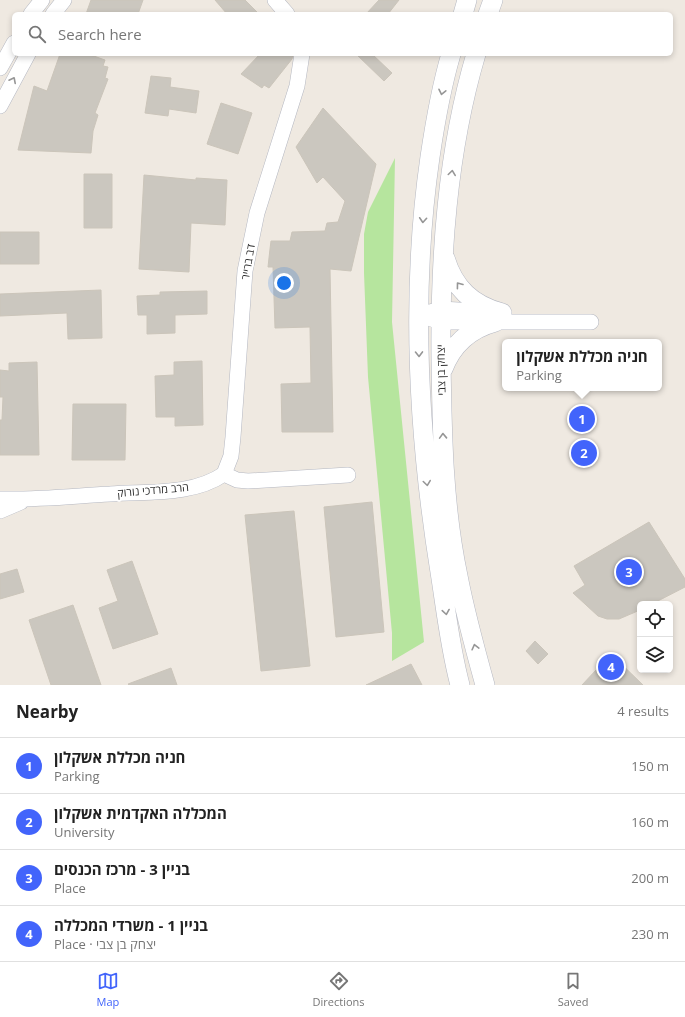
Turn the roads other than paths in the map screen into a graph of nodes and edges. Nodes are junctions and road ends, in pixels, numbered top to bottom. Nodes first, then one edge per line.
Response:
1 (42, 0) edge
2 (64, 0) edge
3 (275, 0) edge
4 (467, 0) edge
5 (493, 0) edge
6 (33, 12) edge
7 (55, 12) edge
8 (285, 12) edge
9 (464, 12) edge
10 (489, 12) edge
11 (12, 47) edge
12 (27, 56) edge
13 (302, 56) edge
14 (451, 56) edge
15 (476, 56) edge
16 (0, 68) edge
17 (0, 106) edge
18 (444, 247) junction
19 (419, 315) junction
20 (441, 315) junction
21 (499, 318) junction
22 (584, 322) dead end
23 (441, 373) junction
24 (224, 474) junction
25 (348, 476) dead end
26 (0, 499) edge
27 (26, 500) junction
28 (0, 511) edge
29 (460, 685) edge
30 (486, 685) edge

1 - 6 street
2 - 7 street
3 - 8 street
4 - 9 street
5 - 10 street
11 - 16 street
17 -> 12 street
13 - 24 street, דב ברייר
14 -> 19 street, יצחק בן צבי
18 -> 15 street, יצחק בן צבי
18 - 20 street, יצחק בן צבי
21 -> 18 street
19 - 20 street
19 -> 29 street, יצחק בן צבי
20 - 21 street
20 - 23 street, יצחק בן צבי
21 - 22 street
21 - 23 street
30 -> 23 street, יצחק בן צבי
24 - 25 street
24 - 27 street, הרב מרדכי נורוק
26 - 27 street, הרב מרדכי נורוק
27 - 28 street, הרב מרדכי נורוק

